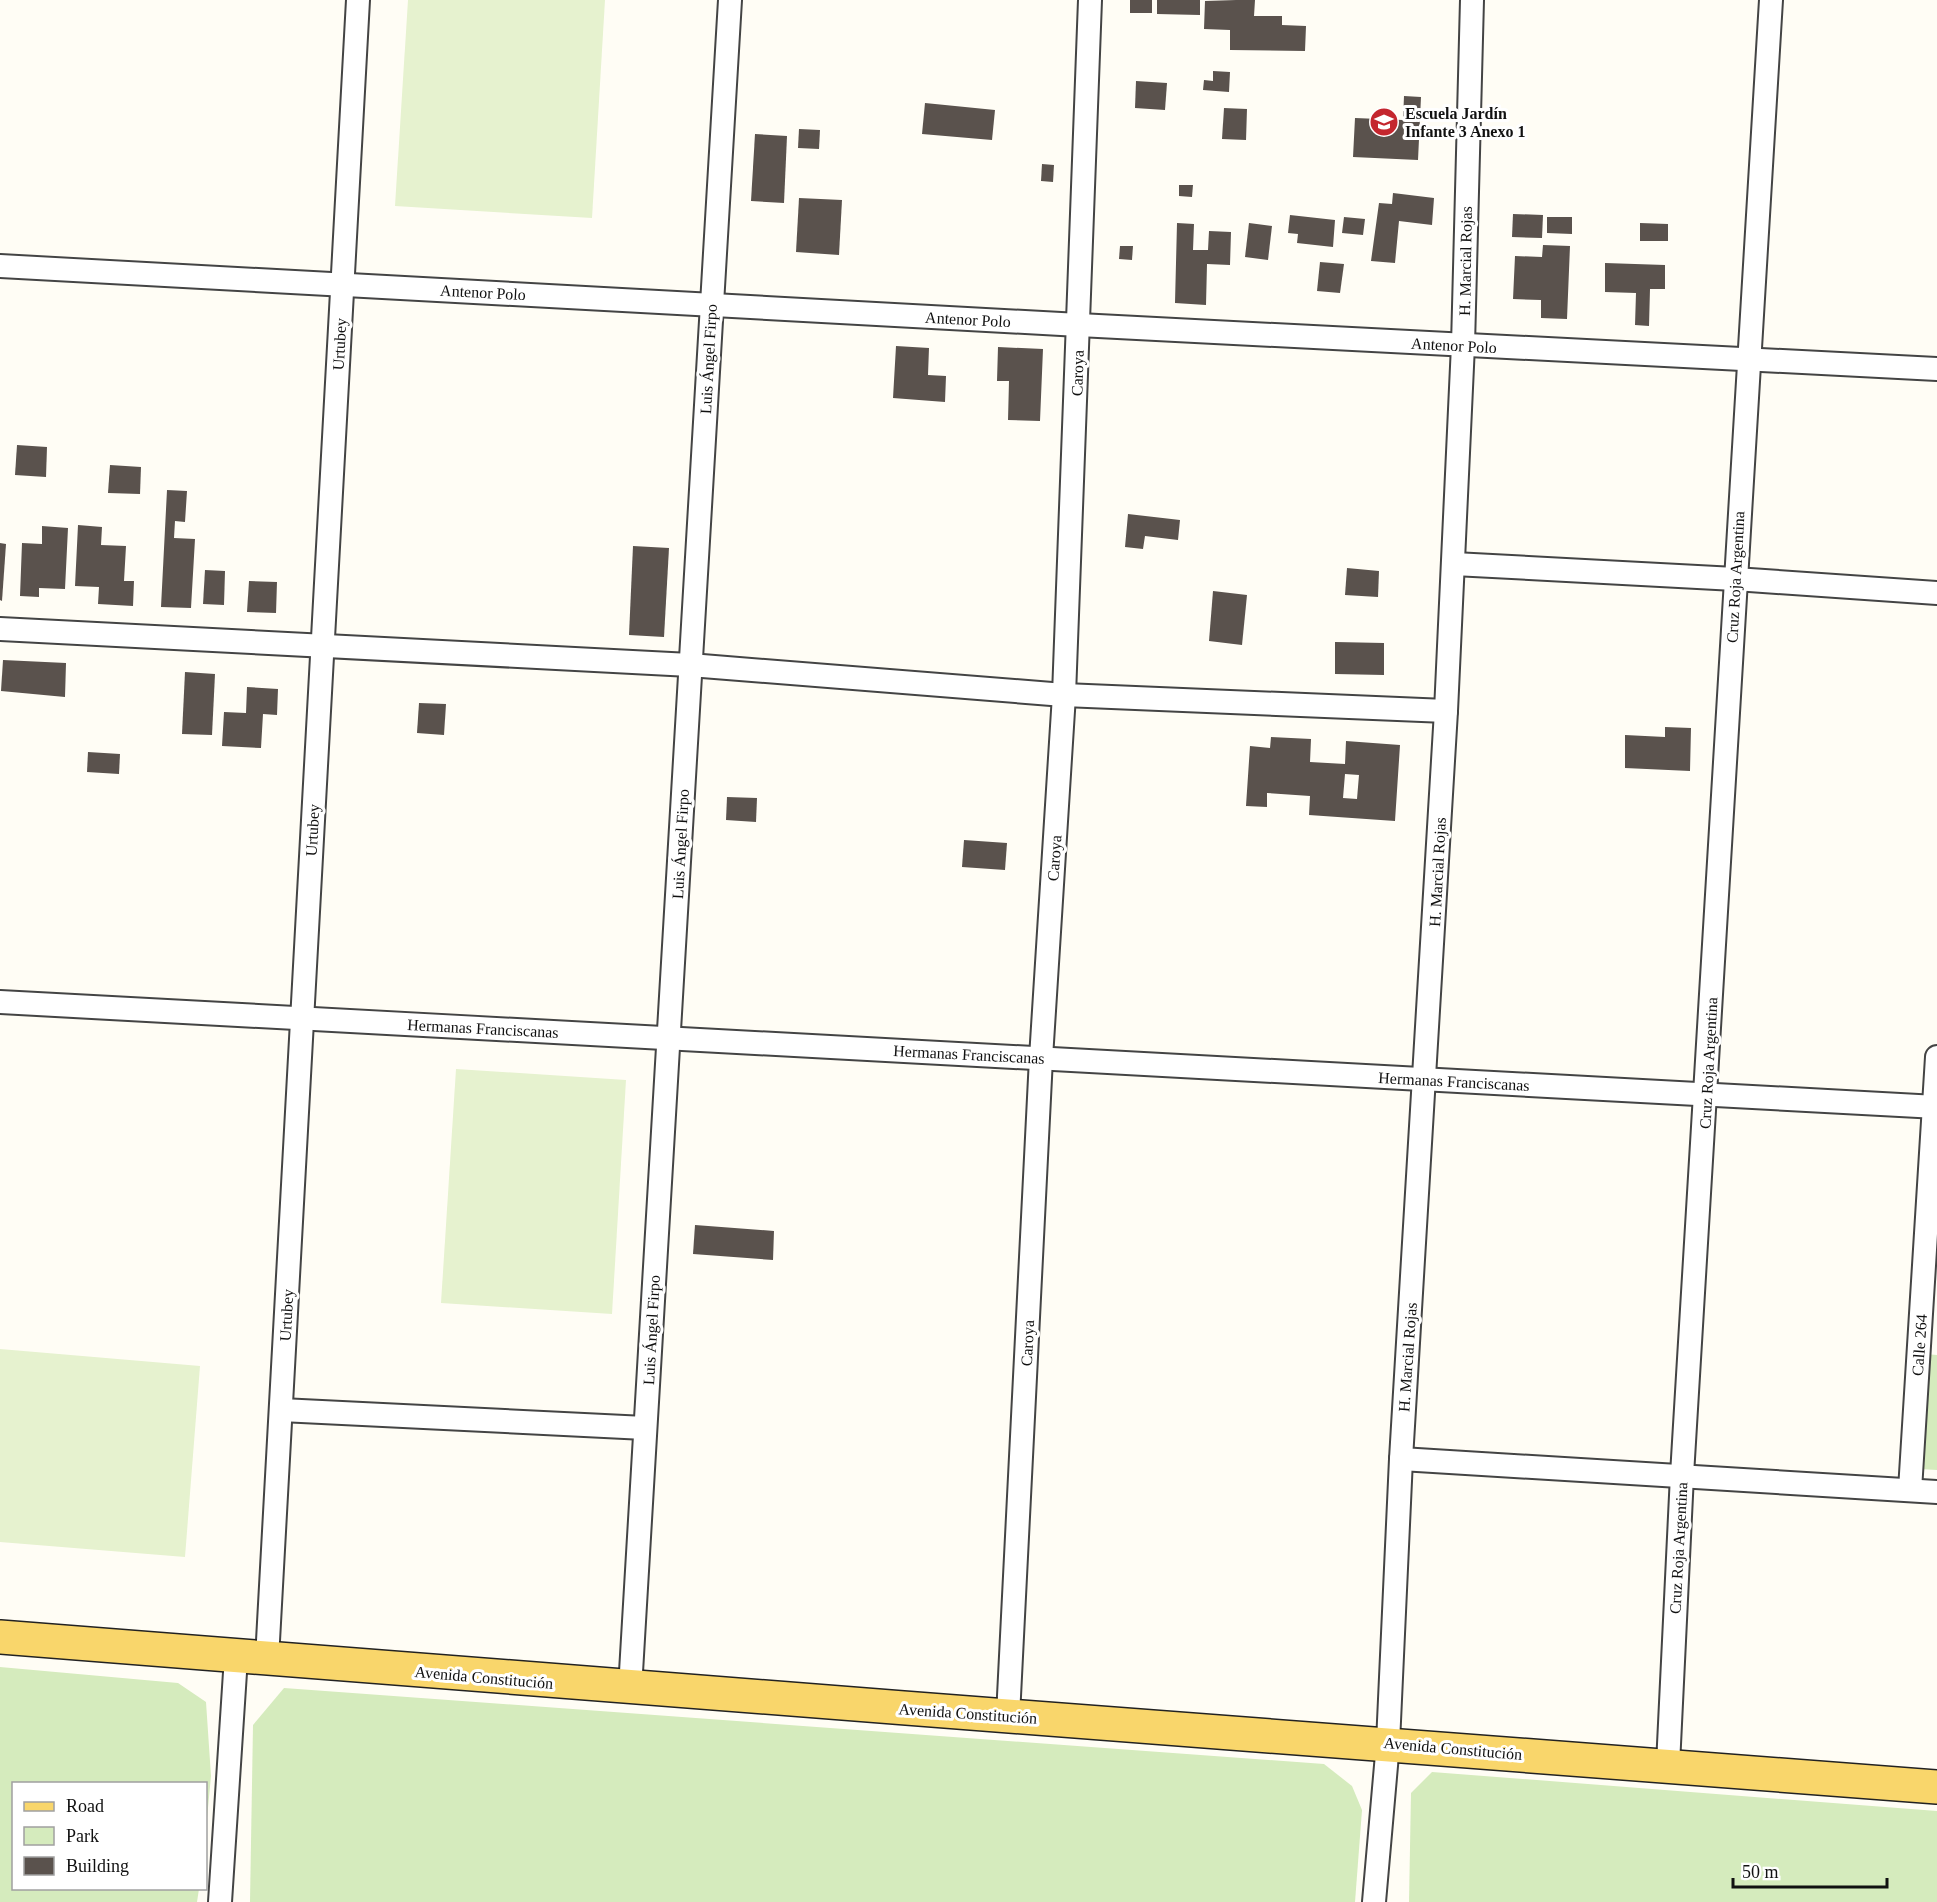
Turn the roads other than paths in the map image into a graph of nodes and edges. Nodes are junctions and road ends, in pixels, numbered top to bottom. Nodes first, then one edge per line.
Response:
1 (358, 0) edge
2 (730, 0) edge
3 (1090, 0) edge
4 (1472, 0) edge
5 (1771, 0) edge
6 (0, 266) edge
7 (342, 284) junction
8 (712, 304) junction
9 (1079, 325) junction
10 (1463, 345) junction
11 (1748, 360) junction
12 (1937, 369) edge
13 (1454, 564) junction
14 (1735, 579) junction
15 (1937, 593) edge
16 (0, 628) edge
17 (322, 645) junction
18 (690, 664) junction
19 (1064, 696) junction
20 (1446, 711) junction
21 (0, 1002) edge
22 (302, 1018) junction
23 (668, 1038) junction
24 (1937, 1057) edge
25 (1041, 1058) junction
26 (1424, 1079) junction
27 (1706, 1094) junction
28 (1936, 1107) edge
29 (1929, 1331) edge
30 (281, 1410) junction
31 (645, 1428) junction
32 (1401, 1459) junction
33 (1682, 1474) junction
34 (1910, 1490) junction
35 (1937, 1492) edge
36 (0, 1637) edge
37 (252, 1658) junction
38 (630, 1689) junction
39 (1008, 1716) junction
40 (1388, 1743) junction
41 (1668, 1765) junction
42 (1937, 1787) edge
43 (220, 1902) edge
44 (1374, 1902) edge

1 - 7 street, Urtubey
2 - 8 street, Luis Ángel Firpo
3 - 9 street, Caroya
4 - 10 street, H. Marcial Rojas
5 - 11 street, Cruz Roja Argentina
6 - 7 street, Antenor Polo
7 - 8 street, Antenor Polo
7 - 17 street, Urtubey
8 - 9 street, Antenor Polo
8 - 18 street, Luis Ángel Firpo
9 - 10 street, Antenor Polo
9 - 19 street, Caroya
10 - 11 street, Antenor Polo
10 - 13 street, H. Marcial Rojas
11 - 12 street, Antenor Polo
11 - 14 street, Cruz Roja Argentina
13 - 14 street
13 - 20 street, H. Marcial Rojas
14 - 15 street
14 - 27 street, Cruz Roja Argentina
16 - 17 street
17 - 18 street
17 - 22 street, Urtubey
18 - 19 street
18 - 23 street, Luis Ángel Firpo
19 - 20 street
19 - 25 street, Caroya
20 - 26 street, H. Marcial Rojas
21 - 22 street, Hermanas Franciscanas
22 - 23 street, Hermanas Franciscanas
22 - 30 street, Urtubey
23 - 25 street, Hermanas Franciscanas
23 - 31 street, Luis Ángel Firpo
24 - 28 street, Calle 264
25 - 26 street, Hermanas Franciscanas
25 - 39 street, Caroya
26 - 27 street, Hermanas Franciscanas
26 - 32 street, H. Marcial Rojas
27 - 28 street, Hermanas Franciscanas
27 - 33 street, Cruz Roja Argentina
28 - 29 street, Calle 264
29 - 34 street, Calle 264
30 - 31 street
30 - 37 street, Urtubey
31 - 38 street, Luis Ángel Firpo
32 - 33 street
32 - 40 street, H. Marcial Rojas
33 - 34 street
33 - 41 street, Cruz Roja Argentina
34 - 35 street
36 - 37 main road, Avenida Constitución
37 - 38 main road, Avenida Constitución
37 - 43 street, Urtubey
38 - 39 main road, Avenida Constitución
39 - 40 main road, Avenida Constitución
40 - 41 main road, Avenida Constitución
40 - 44 street, H. Marcial Rojas
41 - 42 main road, Avenida Constitución

